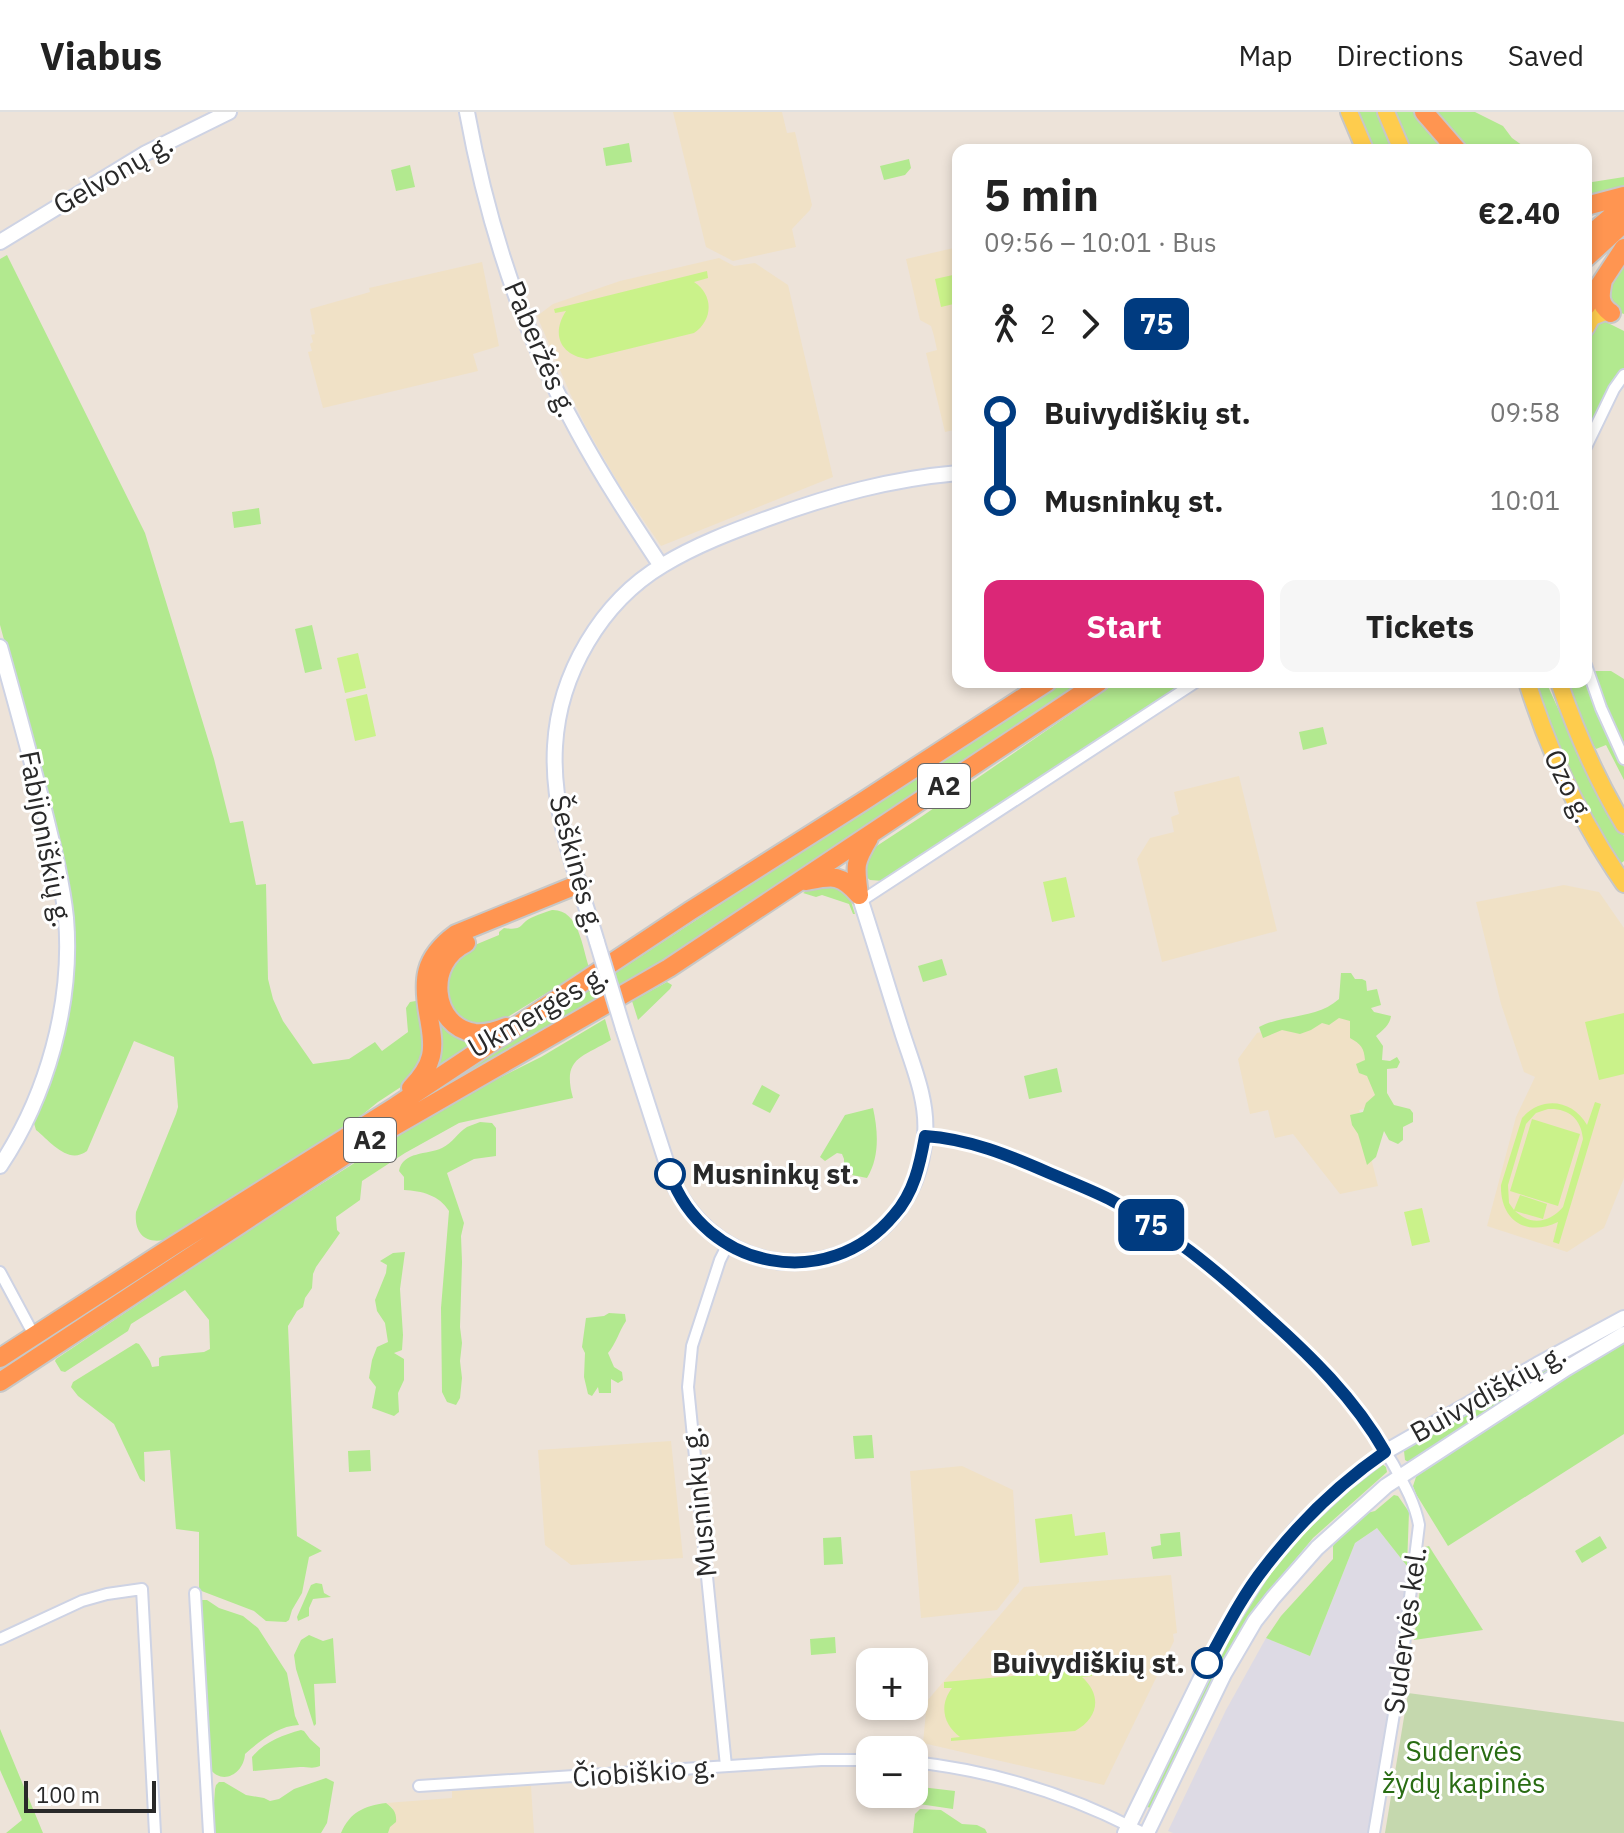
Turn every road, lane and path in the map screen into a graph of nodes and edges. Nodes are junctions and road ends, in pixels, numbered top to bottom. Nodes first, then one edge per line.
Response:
1 (229, 112) edge
2 (467, 112) edge
3 (1349, 112) edge
4 (1386, 112) edge
5 (1424, 112) edge
6 (1362, 144) edge
7 (1399, 144) edge
8 (1452, 144) edge
9 (1624, 196) edge
10 (1592, 204) edge
11 (1624, 206) edge
12 (1624, 223) edge
13 (1592, 233) edge
14 (0, 242) edge
15 (1624, 248) edge
16 (1592, 252) edge
17 (1603, 279) junction
18 (1592, 296) edge
19 (1618, 316) edge
20 (1592, 317) edge
21 (1624, 375) edge
22 (1592, 435) edge
23 (952, 474) edge
24 (661, 566) junction
25 (0, 647) edge
26 (1592, 682) edge
27 (1038, 688) edge
28 (1090, 688) edge
29 (1187, 688) edge
30 (1529, 688) edge
31 (1561, 688) edge
32 (1624, 759) edge
33 (1624, 825) edge
34 (870, 836) junction
35 (799, 882) junction
36 (1624, 884) edge
37 (580, 888) junction
38 (860, 898) junction
39 (520, 1022) junction
40 (396, 1106) junction
41 (925, 1136) junction
42 (0, 1166) edge
43 (728, 1244) junction
44 (0, 1272) edge
45 (1624, 1318) edge
46 (1624, 1334) edge
47 (34, 1335) junction
48 (43, 1354) junction
49 (0, 1358) edge
50 (0, 1382) edge
51 (1385, 1452) junction
52 (1400, 1478) junction
53 (195, 1593) dead end
54 (0, 1639) edge
55 (856, 1760) edge
56 (928, 1764) edge
57 (726, 1766) junction
58 (419, 1786) dead end
59 (1126, 1829) edge
60 (155, 1833) edge
61 (209, 1833) edge
62 (1145, 1833) edge
63 (1374, 1833) edge

1 - 14 street, Gelvonų g.
2 - 24 street, Paberžės g.
3 - 6 main road
4 - 7 main road
5 - 8 highway
9 - 10 highway
11 - 13 highway
12 - 16 highway
15 - 17 highway
17 - 18 highway
17 - 19 highway
19 - 20 main road
21 - 22 street
23 - 24 street, Šeškinės g.
24 - 37 street, Šeškinės g.
25 - 42 street, Fabijoniškių g.
26 - 32 street
27 - 39 highway, Ukmergės g. / A2
28 - 34 highway, Ukmergės g. / A2
29 - 38 street
30 - 36 main road, Ozo g.
31 - 33 main road, Ozo g.
34 - 35 highway, Ukmergės g. / A2
34 - 38 highway
35 - 38 highway
35 - 48 highway, Ukmergės g. / A2
37 - 39 highway
37 - 40 highway
37 - 43 street, Šeškinės g., bridge
38 - 41 street, Šeškinės g.
39 - 40 highway, Ukmergės g. / A2
40 - 47 highway, Ukmergės g. / A2
41 - 43 street, Šeškinės g.
41 - 51 street, Sudervės kel.
43 - 57 street, Musninkų g.
44 - 47 street
45 - 51 street, Buivydiškių g.
46 - 52 street, Buivydiškių g.
47 - 48 street
47 - 49 highway, Ukmergės g. / A2
48 - 50 highway, Ukmergės g. / A2
51 - 52 street, Sudervės kel.
51 - 59 street, Buivydiškių g.
52 - 62 street, Buivydiškių g.
52 - 63 street, Sudervės kel.
53 - 61 street
54 - 60 street
55 - 57 street, Čiobiškio g.
56 - 59 street
57 - 58 street, Čiobiškio g.
59 - 62 street

